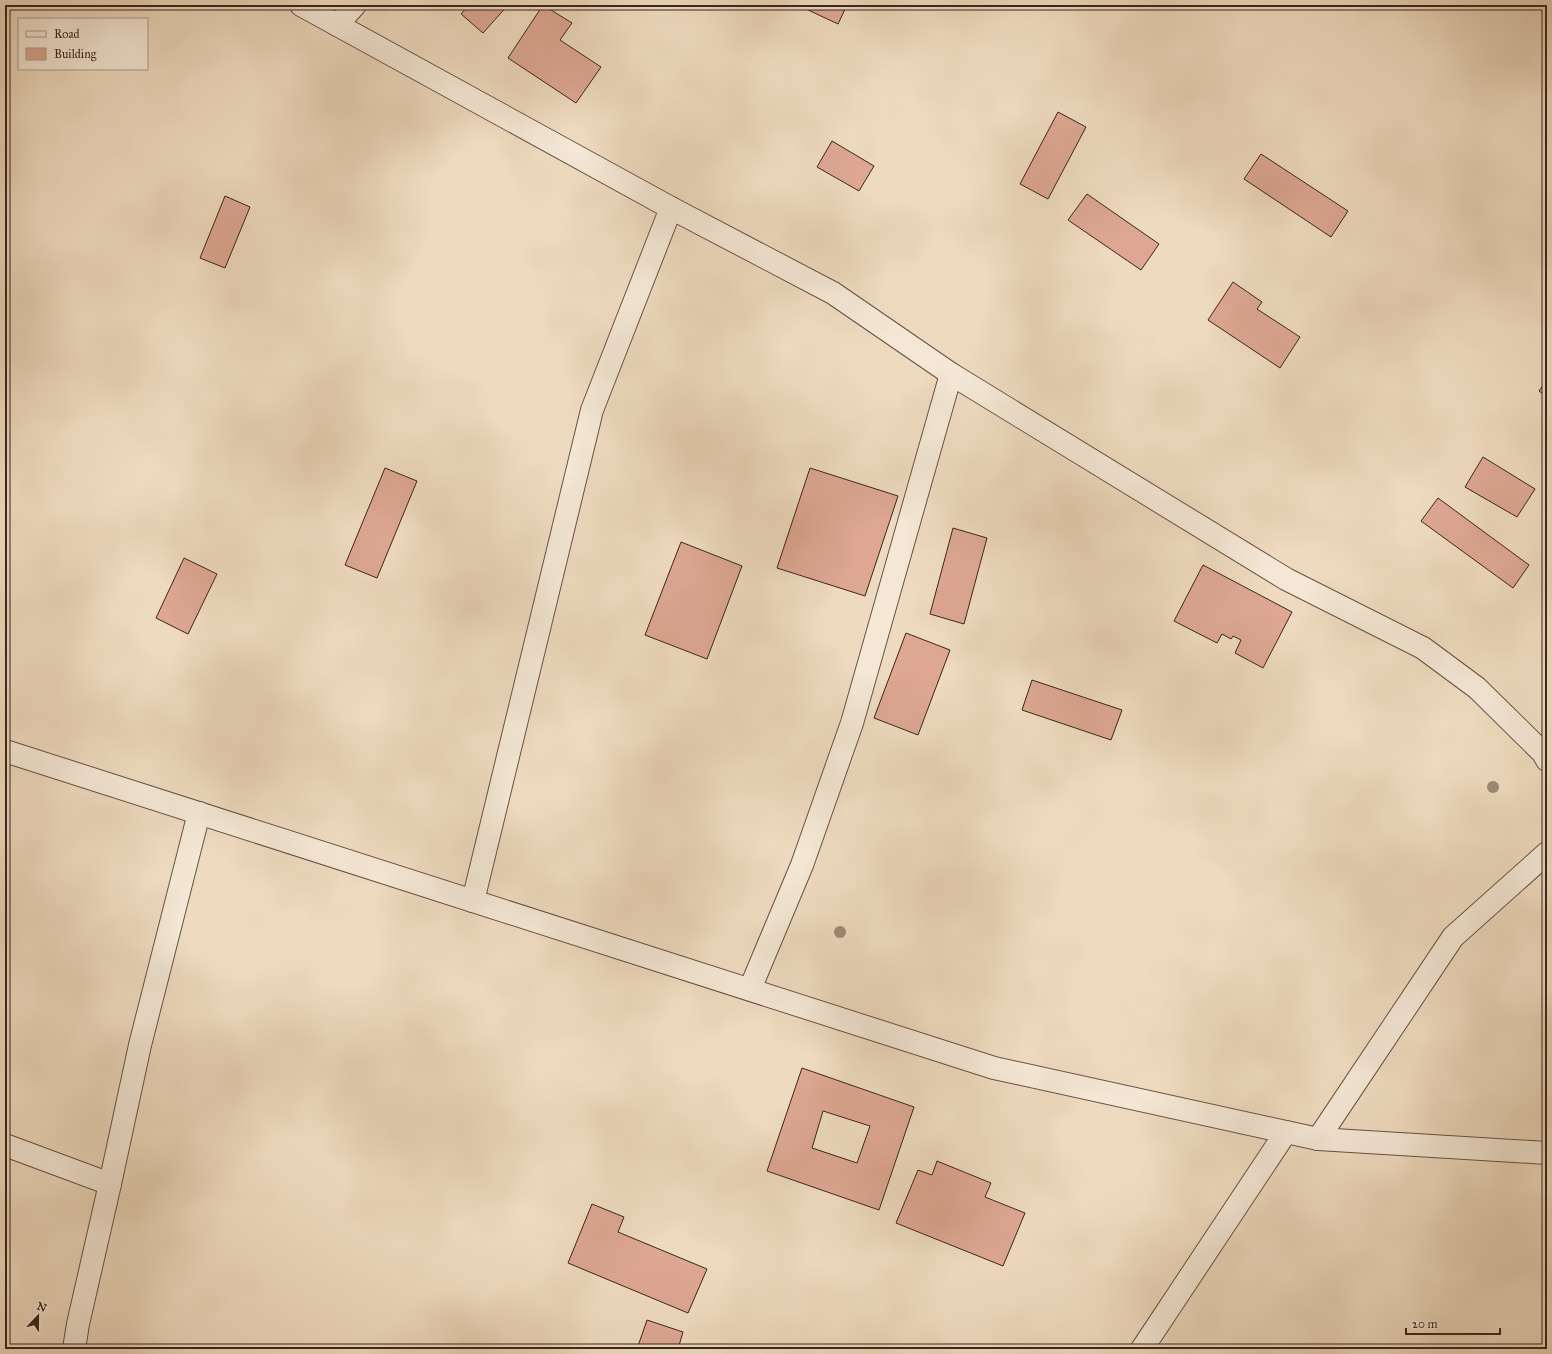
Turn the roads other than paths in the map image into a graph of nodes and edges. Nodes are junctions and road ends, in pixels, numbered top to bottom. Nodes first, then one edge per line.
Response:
1 (301, 5) edge
2 (356, 5) edge
3 (337, 25) junction
4 (671, 208) junction
5 (951, 374) junction
6 (5, 751) edge
7 (1547, 760) edge
8 (199, 813) junction
9 (1547, 853) edge
10 (473, 901) junction
11 (750, 989) junction
12 (1286, 1132) junction
13 (1318, 1139) junction
14 (5, 1145) edge
15 (1523, 1152) junction
16 (1547, 1154) edge
17 (1547, 1162) edge
18 (110, 1184) junction
19 (74, 1349) edge
20 (1142, 1349) edge

1 - 3 street
2 - 3 street
3 - 4 street
4 - 5 street
4 - 10 street
5 - 7 street
5 - 11 street
6 - 8 street
8 - 10 street
8 - 18 street
9 - 13 street
10 - 11 street
11 - 12 street
12 - 13 street
12 - 20 street
13 - 15 street
14 - 18 street
15 - 16 street
15 - 17 street
18 - 19 street

